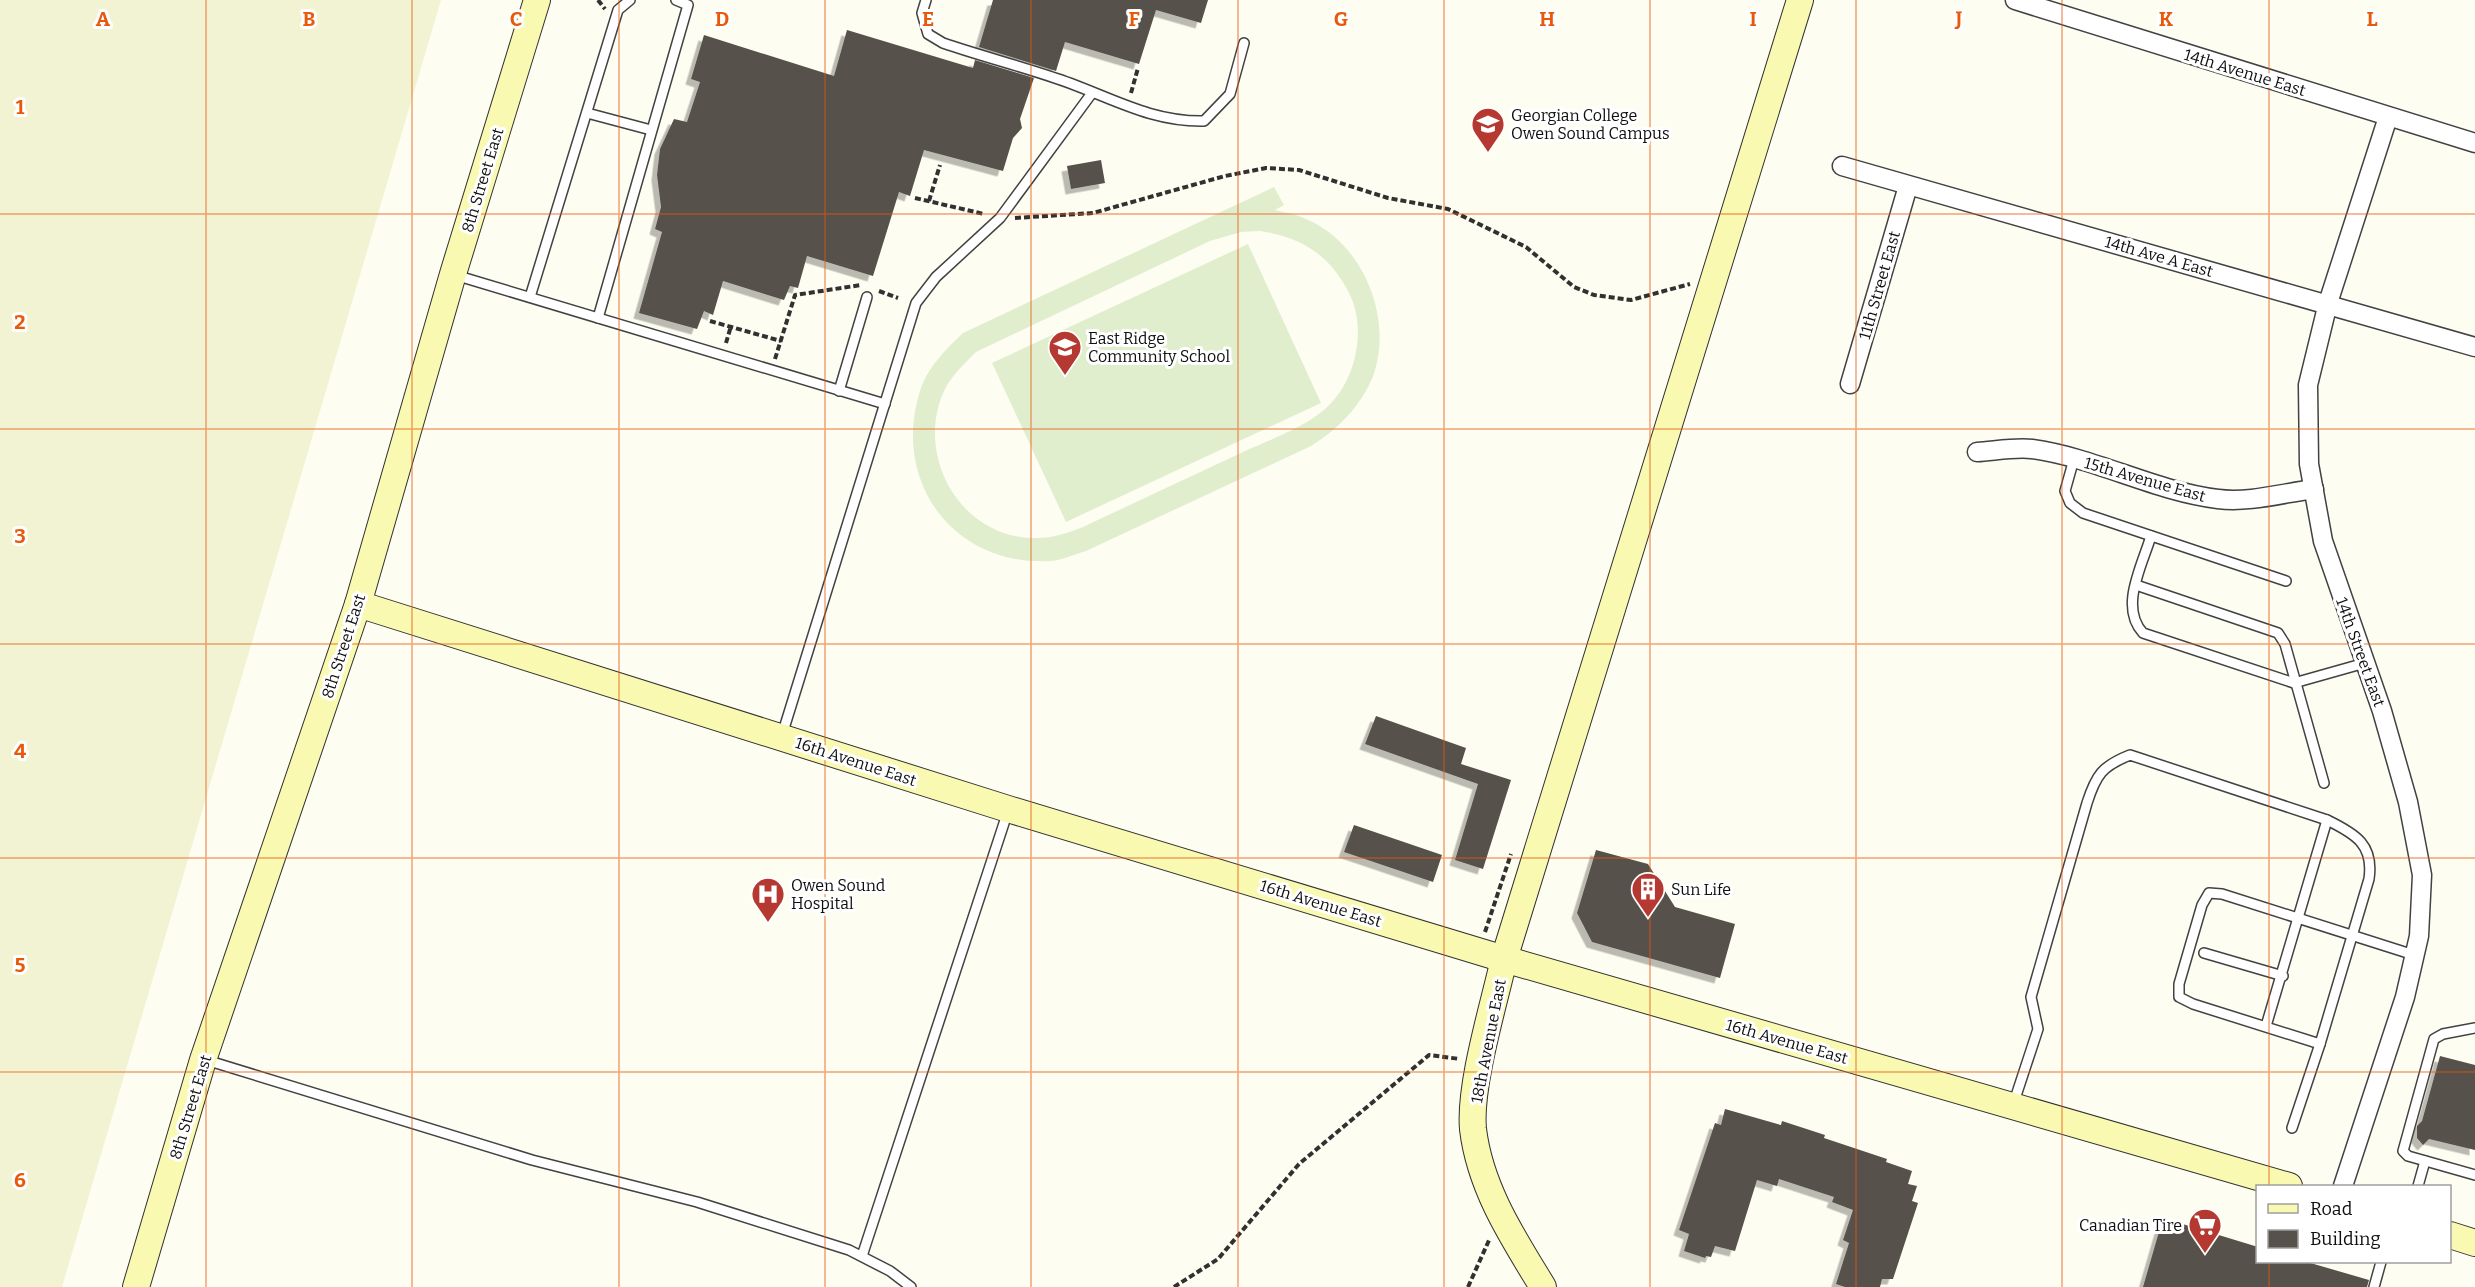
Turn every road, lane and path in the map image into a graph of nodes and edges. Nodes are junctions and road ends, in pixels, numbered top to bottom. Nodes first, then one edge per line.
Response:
1 (537, 0) edge
2 (630, 0) edge
3 (676, 0) edge
4 (926, 0) edge
5 (1800, 0) edge
6 (2015, 0) edge
7 (1244, 43) dead end
8 (1138, 68) dead end
9 (1092, 93) junction
10 (1127, 106) junction
11 (587, 113) junction
12 (2388, 117) junction
13 (651, 130) junction
14 (2475, 142) edge
15 (940, 165) dead end
16 (1842, 166) dead end
17 (1908, 186) junction
18 (915, 198) dead end
19 (929, 201) junction
20 (1000, 218) junction
21 (453, 274) junction
22 (1690, 284) dead end
23 (530, 297) junction
24 (867, 297) dead end
25 (898, 298) dead end
26 (2328, 303) junction
27 (598, 318) junction
28 (710, 321) dead end
29 (781, 341) junction
30 (2475, 347) edge
31 (771, 371) junction
32 (1850, 384) dead end
33 (839, 391) junction
34 (885, 404) junction
35 (1977, 452) dead end
36 (2074, 459) junction
37 (2314, 489) junction
38 (2151, 536) junction
39 (2286, 581) dead end
40 (2136, 585) junction
41 (358, 604) junction
42 (2365, 663) junction
43 (2294, 683) junction
44 (781, 738) junction
45 (2324, 783) dead end
46 (1008, 809) junction
47 (2327, 820) junction
48 (2298, 918) junction
49 (2352, 936) junction
50 (2204, 953) dead end
51 (2414, 956) junction
52 (1504, 959) junction
53 (2283, 976) junction
54 (2266, 1026) junction
55 (2475, 1028) edge
56 (2320, 1044) junction
57 (203, 1060) junction
58 (1482, 1063) junction
59 (2013, 1106) junction
60 (2292, 1128) dead end
61 (2425, 1161) junction
62 (2475, 1175) edge
63 (2286, 1185) edge
64 (2343, 1185) edge
65 (2418, 1185) edge
66 (1500, 1214) junction
67 (2451, 1235) edge
68 (2475, 1243) edge
69 (862, 1256) junction
70 (2381, 1263) edge
71 (136, 1287) edge
72 (911, 1287) edge
73 (1174, 1287) edge
74 (1468, 1287) edge
75 (1543, 1287) edge
76 (2374, 1287) edge

1 - 21 street, 8th Street East
2 - 11 lane
3 - 13 lane
4 - 9 lane
5 - 52 street, 18th Avenue East
6 - 12 street, 14th Avenue East
7 - 10 lane
8 - 10 path
9 - 10 lane
9 - 20 lane
11 - 13 lane
11 - 23 lane
12 - 14 street, 14th Avenue East
12 - 26 street, 14th Street East
13 - 27 lane
15 - 19 path
16 - 17 street, 14th Ave A East
17 - 26 street, 14th Ave A East
17 - 32 street, 11th Street East
18 - 19 path
19 - 20 path
20 - 22 path
20 - 34 lane
21 - 23 lane
21 - 41 street, 8th Street East
23 - 27 lane
24 - 33 lane
25 - 29 path
26 - 30 street, 14th Ave A East
26 - 37 street, 14th Street East
27 - 31 lane
28 - 29 path
29 - 31 path
31 - 33 lane
33 - 34 lane
34 - 44 lane
35 - 36 street, 15th Avenue East
36 - 37 street, 15th Avenue East
36 - 38 lane
37 - 42 street, 14th Street East
38 - 39 lane
38 - 40 lane
40 - 43 lane
40 - 43 lane
41 - 44 street, 16th Avenue East
41 - 57 street, 8th Street East
42 - 43 lane
42 - 51 street, 14th Street East
43 - 45 lane
44 - 46 street, 16th Avenue East
46 - 52 street, 16th Avenue East
46 - 69 lane
47 - 48 lane
47 - 49 lane
47 - 59 lane
48 - 49 lane
48 - 53 lane
48 - 54 lane
49 - 51 lane
49 - 56 lane
50 - 53 lane
51 - 64 street, 14th Street East
52 - 58 street, 18th Avenue East
52 - 59 street, 16th Avenue East
53 - 54 lane
54 - 56 lane
55 - 61 lane
56 - 60 lane
57 - 69 lane
57 - 71 street, 8th Street East
58 - 66 street, 18th Avenue East
58 - 73 path
59 - 63 street, 16th Avenue East
61 - 62 lane
61 - 65 lane
66 - 74 path
66 - 75 street, 18th Avenue East
67 - 68 street
69 - 72 lane
70 - 76 lane

